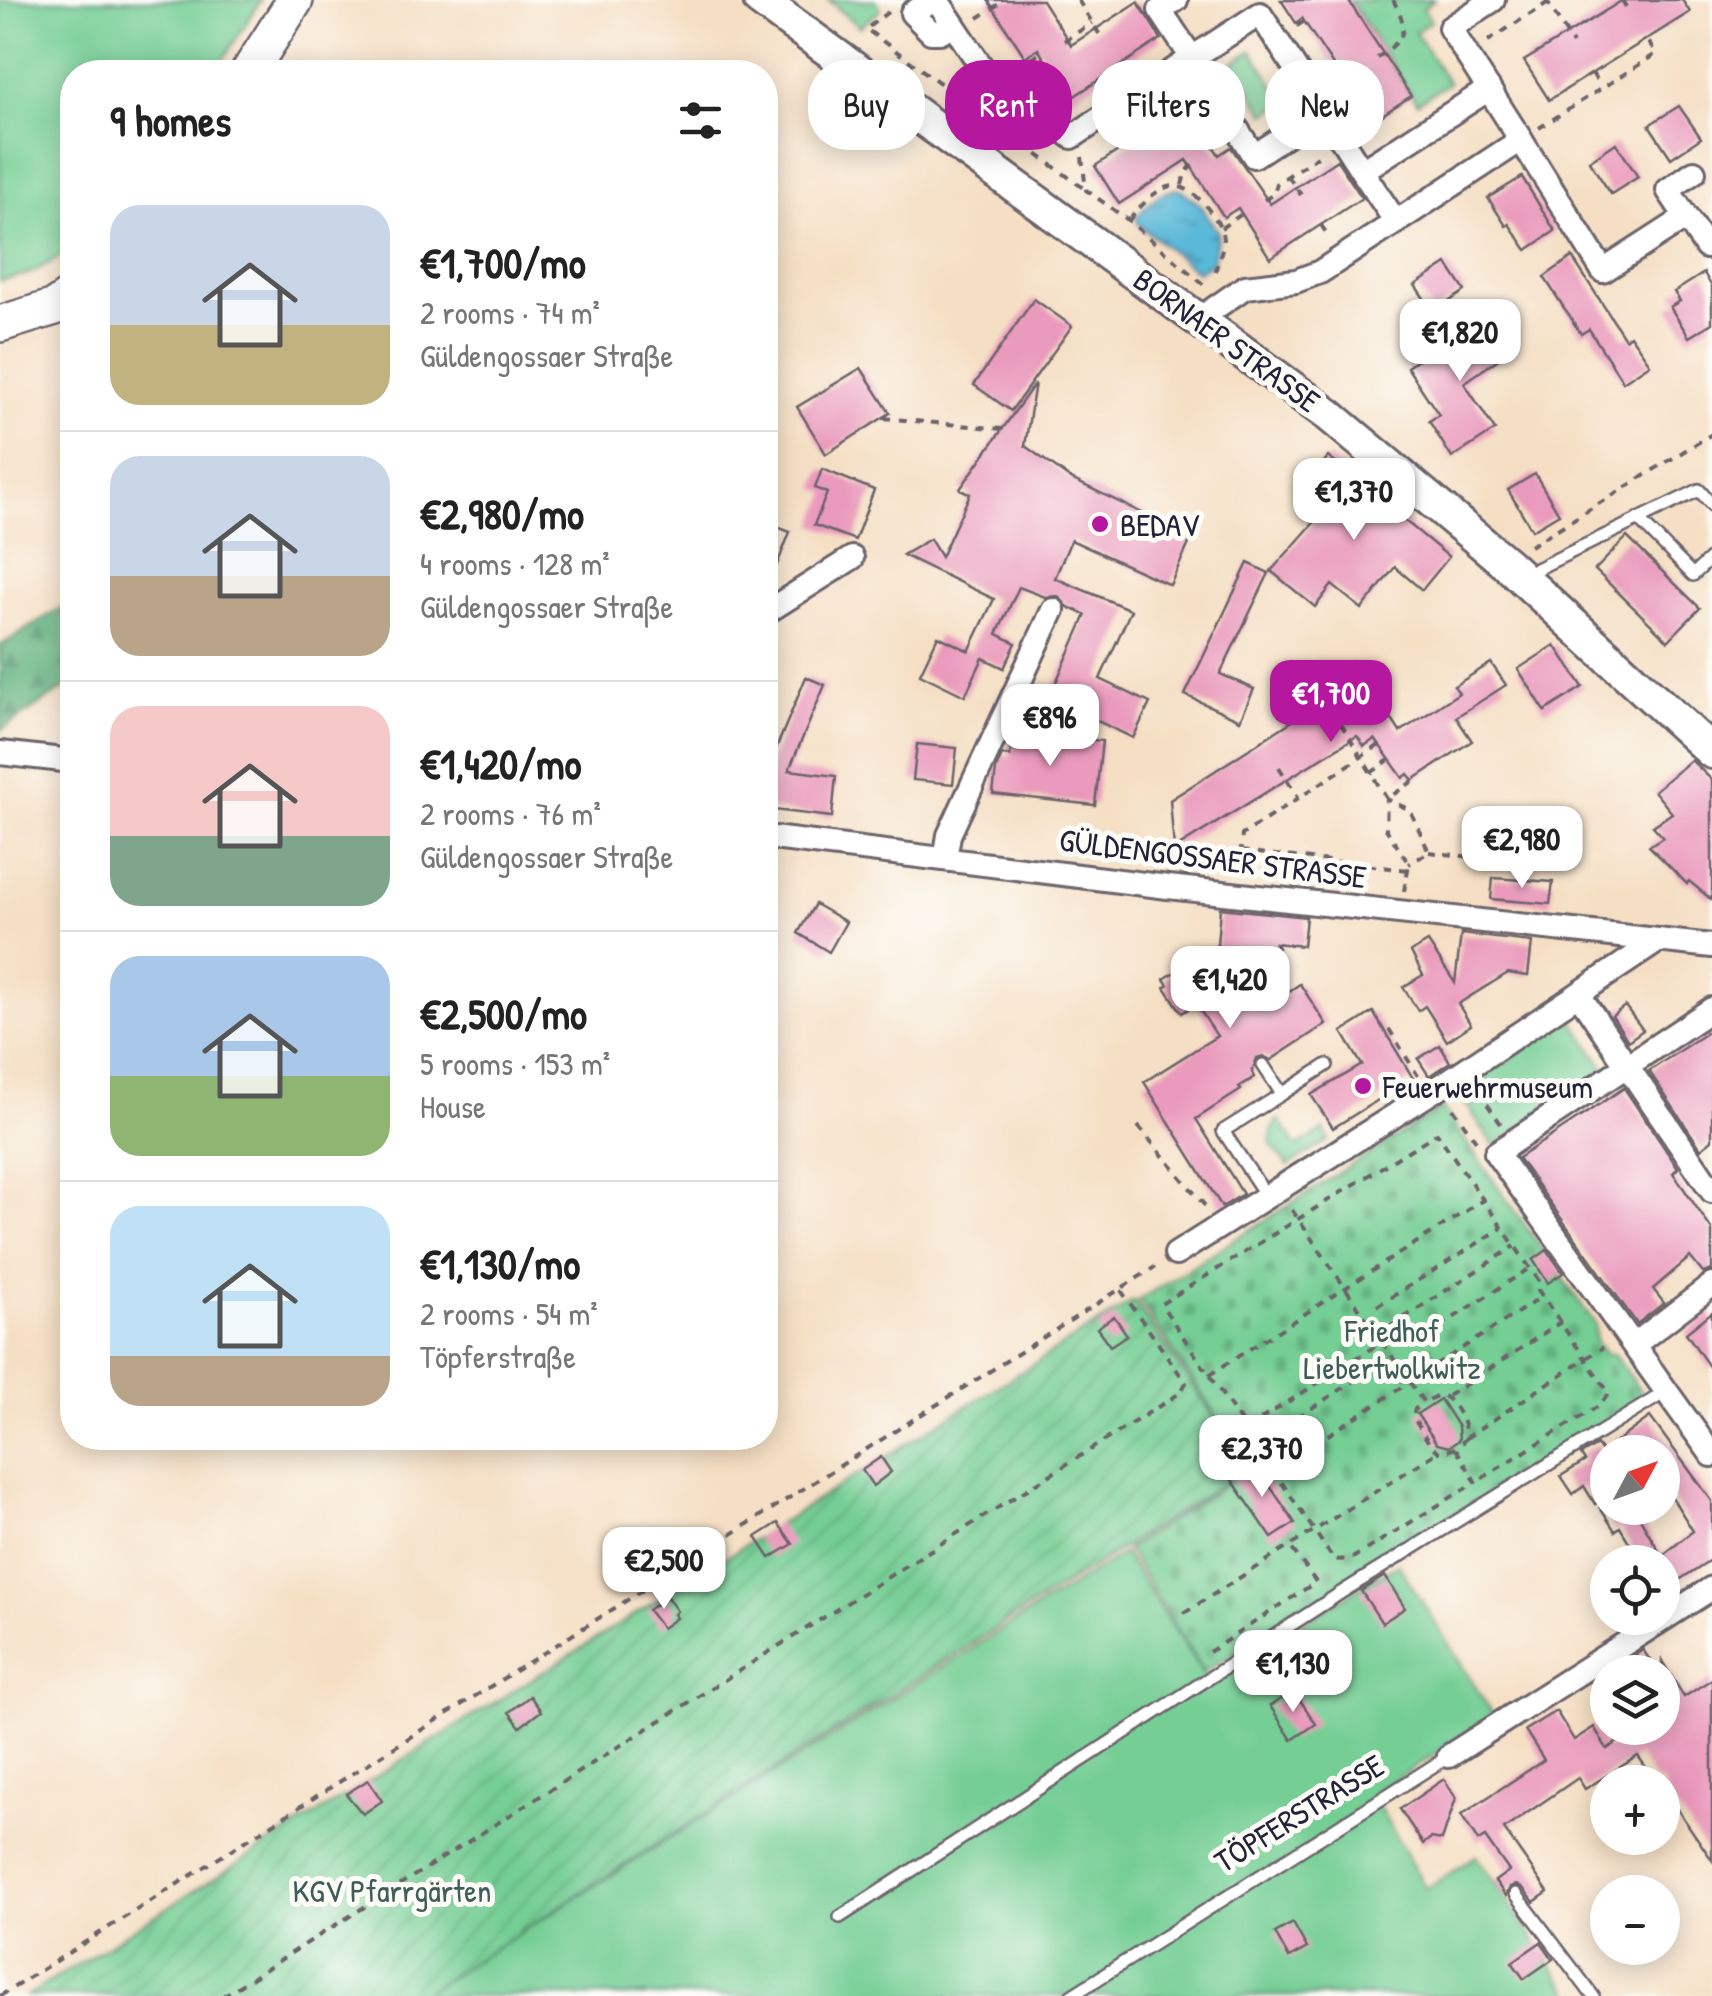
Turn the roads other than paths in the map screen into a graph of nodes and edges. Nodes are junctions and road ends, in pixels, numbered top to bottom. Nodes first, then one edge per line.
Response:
1 (295, 0) edge
2 (760, 0) edge
3 (935, 0) edge
4 (1493, 0) edge
5 (1164, 3) edge
6 (953, 24) junction
7 (1192, 58) junction
8 (256, 60) edge
9 (1290, 60) edge
10 (1489, 89) junction
11 (1520, 140) junction
12 (1265, 149) edge
13 (1348, 150) edge
14 (1362, 171) junction
15 (1694, 172) dead end
16 (1685, 218) junction
17 (1396, 222) junction
18 (1706, 247) dead end
19 (1213, 301) junction
20 (60, 303) edge
21 (0, 324) edge
22 (1712, 505) edge
23 (1638, 519) junction
24 (1712, 557) edge
25 (852, 558) dead end
26 (1513, 570) junction
27 (778, 606) edge
28 (1053, 610) dead end
29 (1712, 752) edge
30 (0, 753) edge
31 (60, 760) edge
32 (778, 840) edge
33 (945, 859) junction
34 (1659, 940) junction
35 (1712, 946) edge
36 (1579, 995) junction
37 (1712, 1009) edge
38 (1263, 1064) dead end
39 (1328, 1065) dead end
40 (1626, 1065) junction
41 (1282, 1094) junction
42 (1712, 1191) edge
43 (1273, 1193) junction
44 (1176, 1254) road end
45 (1712, 1285) edge
46 (1634, 1345) junction
47 (1667, 1391) junction
48 (1712, 1455) edge
49 (1712, 1588) edge
50 (1450, 1756) joint
51 (1516, 1894) dead end
52 (840, 1917) dead end
53 (1071, 1996) edge
54 (1592, 1996) edge

1 - 8 main road
2 - 19 main road, BORNAER STRASSE
3 - 6 street
3 - 6 street
4 - 10 street
5 - 7 street
6 - 7 street
7 - 9 street
7 - 12 street
10 - 11 street
10 - 14 street
11 - 16 street
11 - 17 street
13 - 14 street
14 - 17 street
15 - 16 street
16 - 18 street
17 - 19 street
19 - 26 main road, BORNAER STRASSE
20 - 21 main road
22 - 23 lane
23 - 24 lane
23 - 26 lane
25 - 27 street
26 - 29 main road, BORNAER STRASSE
28 - 33 street
30 - 31 street
32 - 33 street, GÜLDENGOSSAER STRASSE
33 - 34 street, GÜLDENGOSSAER STRASSE
34 - 35 street, GÜLDENGOSSAER STRASSE
34 - 36 street
36 - 40 street
36 - 43 street
37 - 40 street
38 - 41 lane
39 - 41 lane
40 - 42 street
40 - 46 street
41 - 43 lane
43 - 44 street
45 - 46 street
46 - 47 street
47 - 48 street
47 - 52 lane
49 - 50 street, TÖPFERSTRASSE
50 - 53 lane, TÖPFERSTRASSE
51 - 54 lane

